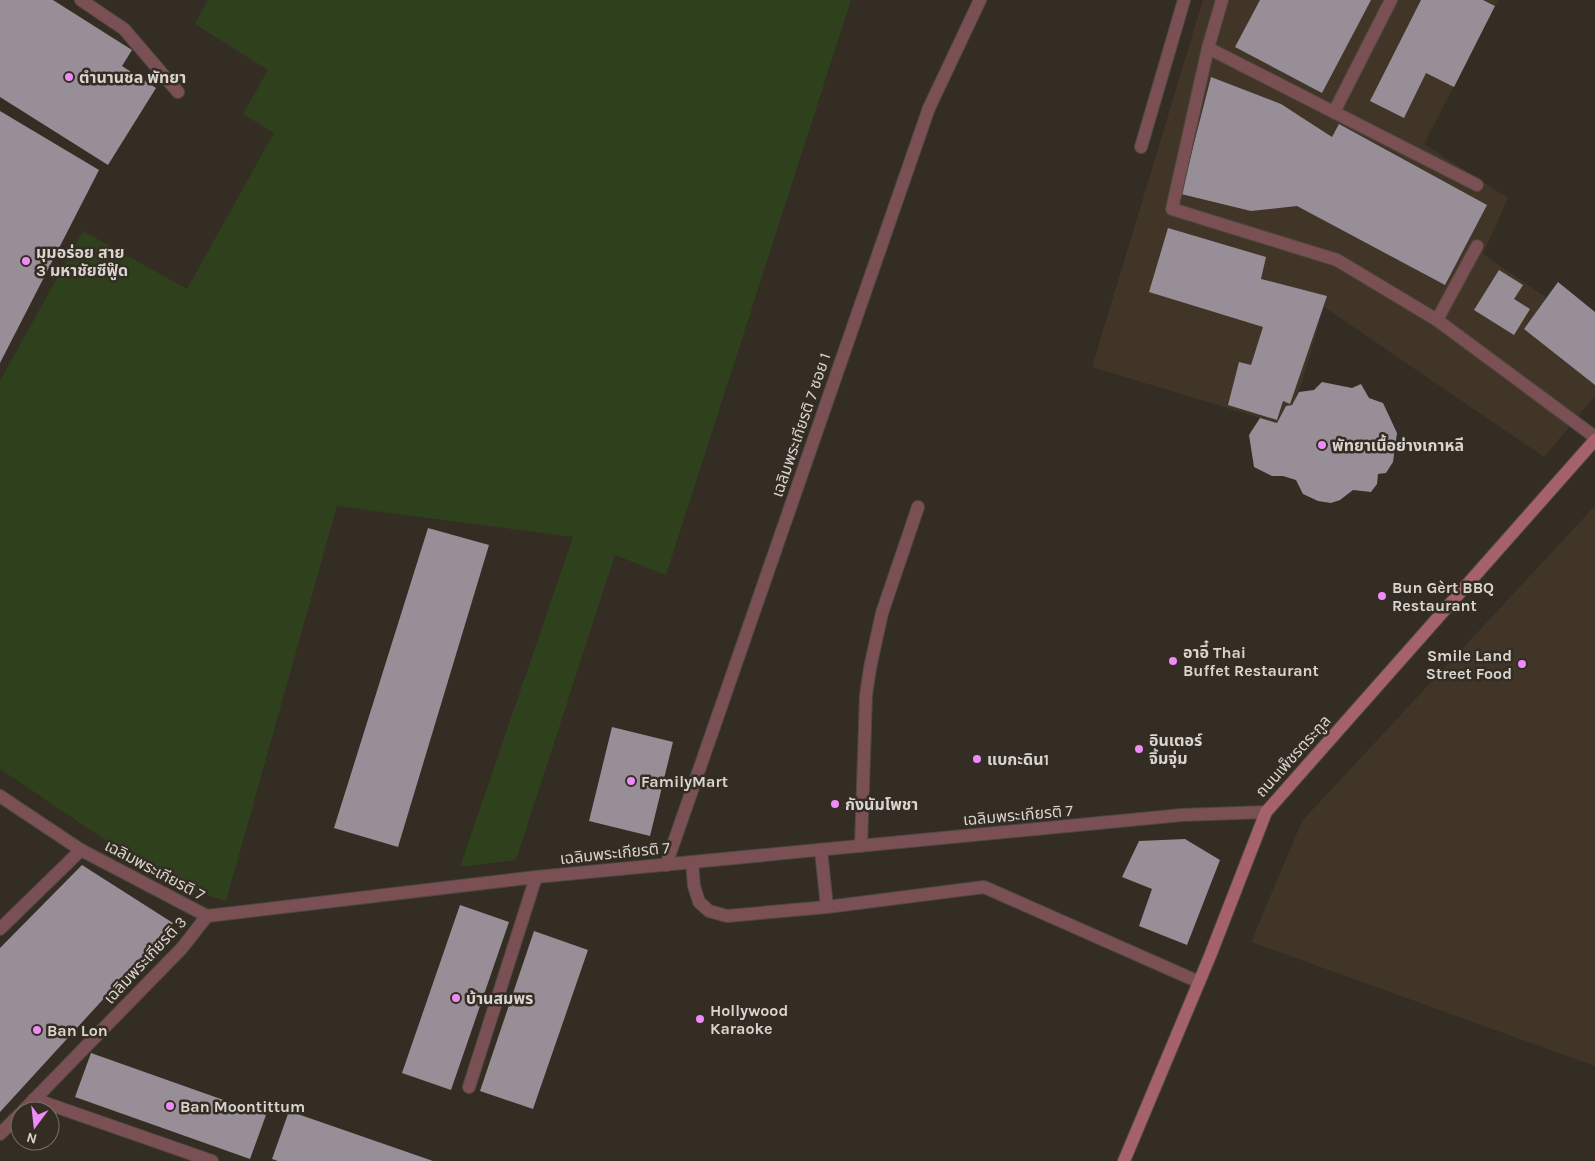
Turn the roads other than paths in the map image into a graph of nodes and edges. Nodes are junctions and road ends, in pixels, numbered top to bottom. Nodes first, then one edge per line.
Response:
1 (82, 0) edge
2 (980, 0) edge
3 (1184, 0) edge
4 (1222, 0) edge
5 (1391, 0) edge
6 (1208, 48) junction
7 (178, 92) dead end
8 (1334, 112) junction
9 (1141, 147) dead end
10 (1477, 185) dead end
11 (1477, 246) dead end
12 (1437, 320) junction
13 (1595, 439) edge
14 (918, 507) dead end
15 (0, 796) edge
16 (1266, 812) junction
17 (861, 846) junction
18 (82, 850) junction
19 (821, 850) junction
20 (692, 862) junction
21 (666, 865) junction
22 (536, 877) junction
23 (827, 907) junction
24 (207, 916) junction
25 (0, 929) edge
26 (1199, 982) junction
27 (469, 1087) dead end
28 (34, 1099) joint
29 (10, 1124) edge
30 (0, 1134) edge
31 (212, 1161) edge
32 (1124, 1161) edge

1 - 7 street
2 - 21 street, เฉลิมพระเกียรติ 7 ซอย 1
3 - 9 street
4 - 6 street
5 - 8 street
6 - 8 street
6 - 12 street
8 - 10 street
11 - 12 street
12 - 13 street
13 - 16 street, ถนนเพ็ชรตระกูล
14 - 17 street
15 - 18 street, เฉลิมพระเกียรติ 7
16 - 17 street, เฉลิมพระเกียรติ 7
16 - 26 street, ถนนเพ็ชรตระกูล
17 - 19 street, เฉลิมพระเกียรติ 7
18 - 24 street, เฉลิมพระเกียรติ 7
18 - 25 street
19 - 20 street, เฉลิมพระเกียรติ 7
19 - 23 street
20 - 21 street, เฉลิมพระเกียรติ 7
20 - 23 street
21 - 22 street, เฉลิมพระเกียรติ 7
22 - 24 street, เฉลิมพระเกียรติ 7
22 - 27 street
23 - 26 street
24 - 28 street, เฉลิมพระเกียรติ 3
26 - 32 street, ถนนเพ็ชรตระกูล
28 - 31 street
29 - 30 street

